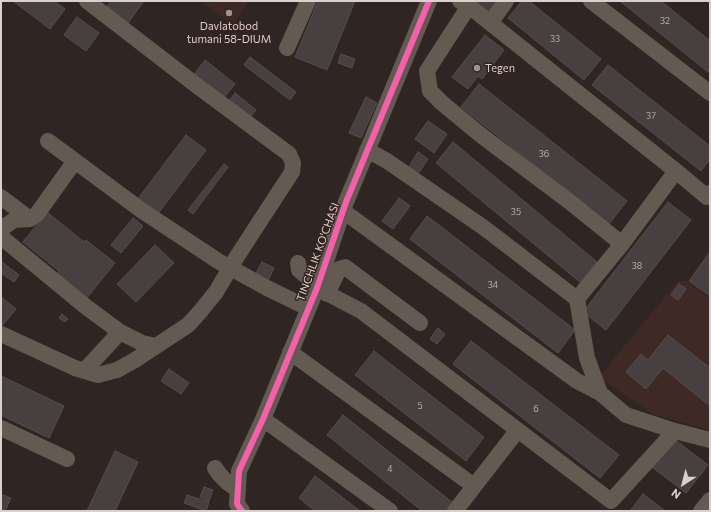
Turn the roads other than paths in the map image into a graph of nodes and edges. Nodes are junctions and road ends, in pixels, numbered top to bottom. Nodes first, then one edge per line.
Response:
1 (87, 1) edge
2 (308, 1) edge
3 (429, 1) edge
4 (506, 1) edge
5 (591, 1) edge
6 (464, 4) edge
7 (490, 23) junction
8 (287, 48) dead end
9 (710, 93) edge
10 (48, 141) dead end
11 (367, 150) junction
12 (75, 161) junction
13 (676, 171) junction
14 (710, 193) edge
15 (1, 197) edge
16 (343, 211) junction
17 (30, 219) junction
18 (1, 231) edge
19 (1, 237) edge
20 (622, 244) junction
21 (298, 263) dead end
22 (231, 268) junction
23 (321, 288) junction
24 (577, 299) junction
25 (308, 308) junction
26 (420, 323) dead end
27 (120, 332) junction
28 (1, 334) edge
29 (156, 346) junction
30 (290, 352) junction
31 (85, 370) junction
32 (600, 393) junction
33 (263, 419) junction
34 (1, 428) edge
35 (517, 431) junction
36 (675, 431) junction
37 (710, 440) edge
38 (67, 459) dead end
39 (215, 468) dead end
40 (474, 486) junction
41 (238, 490) junction
42 (710, 500) edge
43 (607, 506) edge
44 (242, 511) edge
45 (390, 511) edge
46 (455, 511) edge
47 (701, 511) edge

1 - 22 street
2 - 8 street
3 - 11 street, TINCHLIK KO'CHASI
4 - 7 street
5 - 9 street
6 - 7 street
6 - 20 street
7 - 13 street
10 - 12 street
11 - 16 street, TINCHLIK KO'CHASI
11 - 24 street
12 - 17 street
12 - 22 street
13 - 14 street
13 - 20 street
15 - 17 street
16 - 23 street, TINCHLIK KO'CHASI
16 - 32 street
17 - 18 street
19 - 27 street
20 - 24 street
21 - 23 street
22 - 25 street
22 - 29 street
23 - 25 street, TINCHLIK KO'CHASI
23 - 26 street
23 - 35 street
24 - 32 street
25 - 30 street, TINCHLIK KO'CHASI
27 - 29 street
27 - 31 street
28 - 31 street
29 - 31 street
30 - 33 street, TINCHLIK KO'CHASI
30 - 40 street
32 - 36 street
33 - 41 street, TINCHLIK KO'CHASI
33 - 45 street
34 - 38 street
35 - 40 street
35 - 43 street
36 - 37 street
36 - 43 street
39 - 41 street
40 - 46 street
41 - 44 street, TINCHLIK KO'CHASI
42 - 47 street

